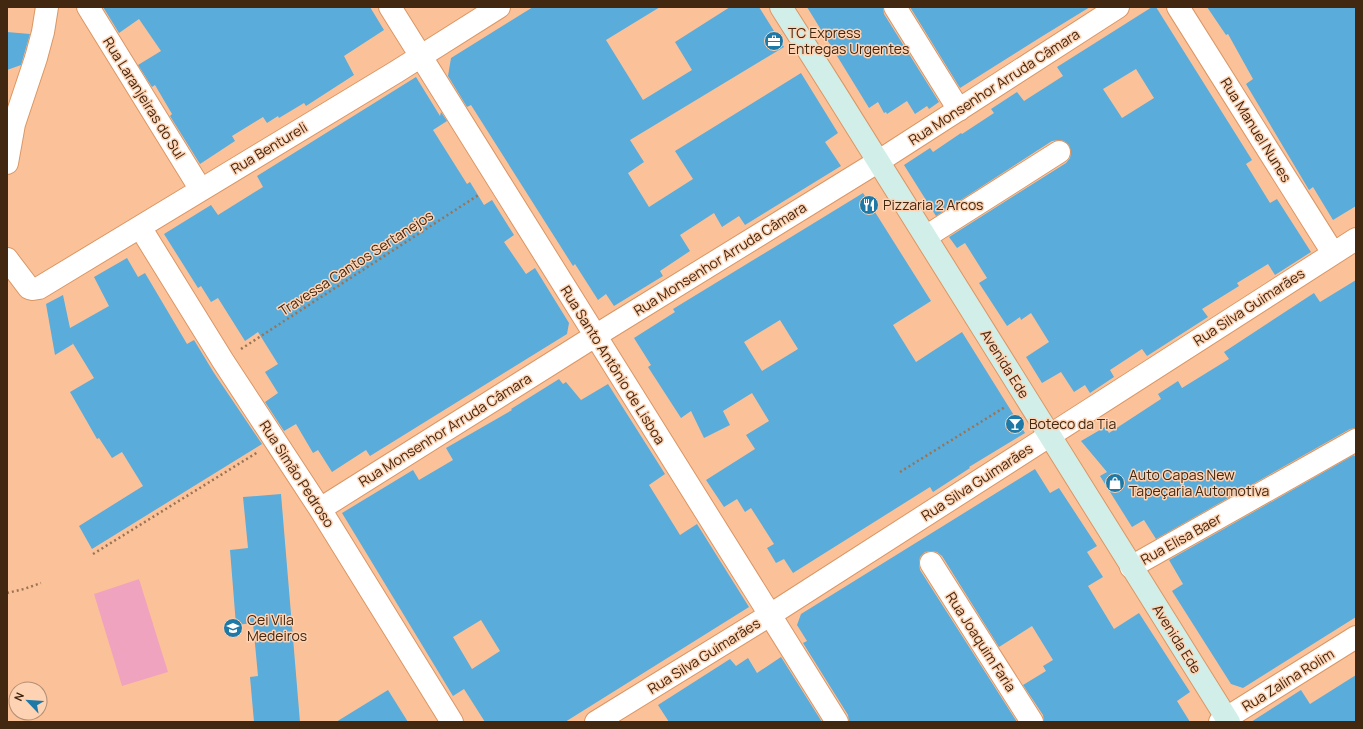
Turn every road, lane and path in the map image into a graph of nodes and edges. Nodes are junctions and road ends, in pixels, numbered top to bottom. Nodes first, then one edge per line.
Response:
1 (47, 7) edge
2 (88, 7) edge
3 (390, 7) edge
4 (499, 7) edge
5 (781, 7) edge
6 (895, 7) edge
7 (1118, 7) edge
8 (1178, 7) edge
9 (420, 57) junction
10 (28, 86) junction
11 (7, 94) edge
12 (959, 110) junction
13 (1059, 152) dead end
14 (879, 160) junction
15 (7, 163) edge
16 (499, 181) junction
17 (201, 190) junction
18 (140, 227) junction
19 (926, 236) junction
20 (1356, 239) edge
21 (1333, 253) junction
22 (7, 259) edge
23 (595, 336) junction
24 (223, 361) junction
25 (1024, 395) junction
26 (1049, 436) junction
27 (1356, 440) edge
28 (276, 441) junction
29 (900, 472) dead end
30 (320, 509) junction
31 (93, 554) dead end
32 (931, 563) dead end
33 (1131, 567) junction
34 (41, 583) dead end
35 (7, 593) edge
36 (770, 616) junction
37 (1356, 637) edge
38 (1225, 721) edge
39 (452, 722) edge
40 (596, 722) edge
41 (837, 722) edge
42 (1032, 722) edge

1 - 10 street
2 - 17 street, Rua Laranjeiras do Sul
3 - 9 street, Rua Santo Antônio de Lisboa
4 - 9 street, Rua Bentureli
5 - 14 main road, Avenida Ede
6 - 12 street
7 - 12 street, Rua Monsenhor Arruda Câmara
8 - 21 street, Rua Manuel Nunes
9 - 16 street, Rua Santo Antônio de Lisboa
9 - 17 street, Rua Bentureli
10 - 11 street
10 - 15 street
12 - 14 street, Rua Monsenhor Arruda Câmara
13 - 19 street
14 - 19 main road, Avenida Ede
14 - 23 street, Rua Monsenhor Arruda Câmara
16 - 23 street, Rua Santo Antônio de Lisboa
16 - 24 path, Travessa Cantos Sertanejos
17 - 18 street, Rua Bentureli
18 - 22 street, Rua Bentureli
18 - 24 street, Rua Simão Pedroso
19 - 25 main road, Avenida Ede
20 - 21 street, Rua Silva Guimarães
21 - 26 street, Rua Silva Guimarães
23 - 30 street, Rua Monsenhor Arruda Câmara
23 - 36 street, Rua Santo Antônio de Lisboa
24 - 28 street, Rua Simão Pedroso
25 - 26 main road, Avenida Ede
25 - 29 path
26 - 33 main road, Avenida Ede
26 - 36 street, Rua Silva Guimarães
27 - 33 street, Rua Elisa Baer
28 - 30 street, Rua Simão Pedroso
28 - 31 path
30 - 39 street, Rua Simão Pedroso
32 - 42 street, Rua Joaquim Faria
33 - 38 main road, Avenida Ede
34 - 35 path
36 - 40 street, Rua Silva Guimarães
36 - 41 street, Rua Santo Antônio de Lisboa
37 - 38 street, Rua Zalina Rolim

